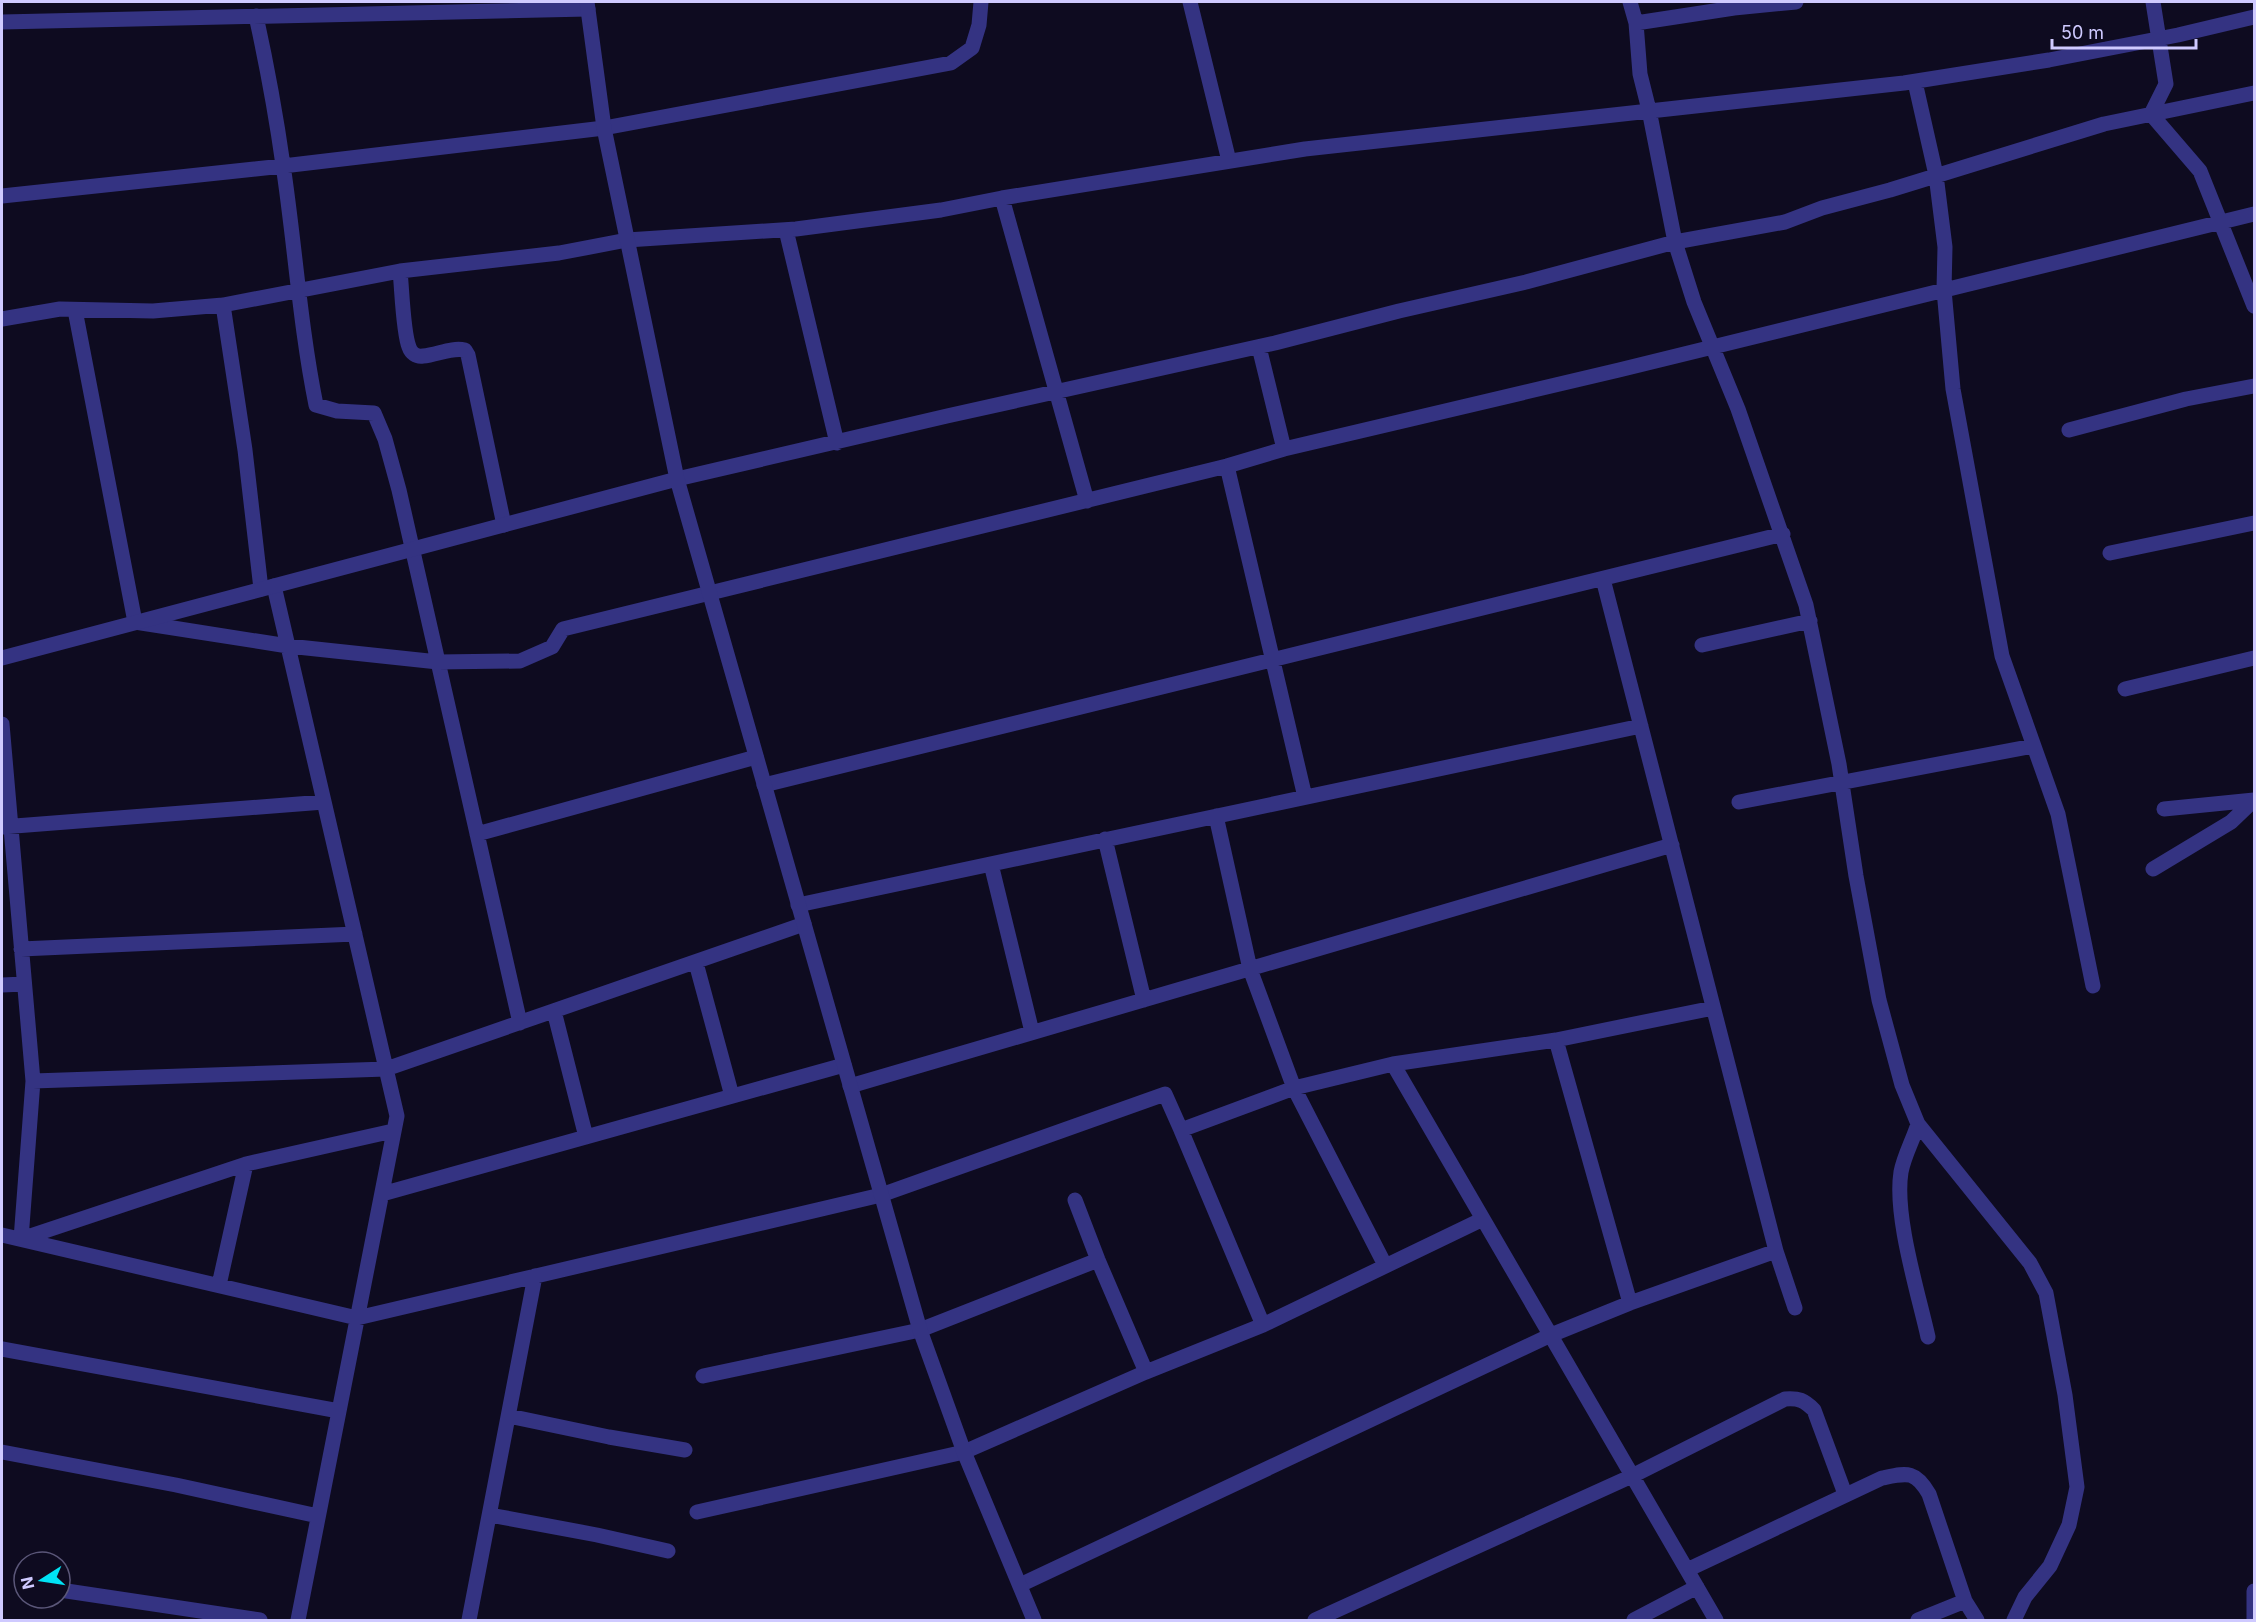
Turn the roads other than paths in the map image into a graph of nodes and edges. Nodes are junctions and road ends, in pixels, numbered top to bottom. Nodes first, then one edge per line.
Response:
1 (981, 2) edge
2 (1190, 2) edge
3 (1630, 2) edge
4 (1796, 2) edge
5 (2153, 2) edge
6 (588, 5) edge
7 (256, 16) junction
8 (2254, 17) edge
9 (2, 22) edge
10 (1636, 23) junction
11 (2157, 39) junction
12 (1915, 82) junction
13 (2254, 93) edge
14 (1649, 110) junction
15 (2151, 114) junction
16 (604, 128) junction
17 (1229, 161) junction
18 (283, 166) junction
19 (1936, 175) junction
20 (2, 196) edge
21 (1002, 198) junction
22 (2254, 213) edge
23 (2220, 222) junction
24 (786, 230) junction
25 (627, 240) junction
26 (1676, 242) junction
27 (400, 271) junction
28 (298, 290) junction
29 (1944, 290) junction
30 (223, 305) junction
31 (2254, 306) edge
32 (75, 310) junction
33 (2, 319) edge
34 (1259, 346) junction
35 (1712, 347) junction
36 (2254, 386) edge
37 (1056, 393) junction
38 (2069, 430) dead end
39 (837, 442) junction
40 (1284, 449) junction
41 (1227, 466) junction
42 (676, 479) junction
43 (1087, 501) junction
44 (2254, 523) edge
45 (504, 525) junction
46 (1783, 534) junction
47 (412, 549) junction
48 (2110, 553) dead end
49 (1603, 579) junction
50 (268, 587) junction
51 (709, 593) junction
52 (1810, 621) junction
53 (135, 622) junction
54 (1702, 645) dead end
55 (288, 646) junction
56 (2, 658) edge
57 (2254, 658) edge
58 (1272, 659) junction
59 (438, 662) junction
60 (2125, 689) dead end
61 (2, 724) edge
62 (1641, 726) junction
63 (2034, 746) junction
64 (756, 757) junction
65 (1842, 781) junction
66 (764, 784) junction
67 (1305, 797) junction
68 (2254, 800) edge
69 (324, 802) junction
70 (1739, 802) dead end
71 (2163, 809) dead end
72 (1216, 816) junction
73 (6, 826) edge
74 (477, 834) junction
75 (1105, 840) junction
76 (1672, 845) junction
77 (991, 864) junction
78 (2153, 869) dead end
79 (798, 905) junction
80 (804, 924) junction
81 (355, 934) junction
82 (21, 949) junction
83 (696, 963) junction
84 (1250, 969) junction
85 (24, 984) junction
86 (2, 985) edge
87 (2093, 986) dead end
88 (1144, 1000) junction
89 (1713, 1008) junction
90 (554, 1011) junction
91 (520, 1023) junction
92 (1032, 1032) junction
93 (1556, 1040) junction
94 (1393, 1064) junction
95 (844, 1065) junction
96 (386, 1069) junction
97 (33, 1081) junction
98 (850, 1086) junction
99 (1294, 1088) junction
100 (732, 1096) junction
101 (1918, 1124) junction
102 (1181, 1130) junction
103 (393, 1131) junction
104 (586, 1137) junction
105 (246, 1164) junction
106 (381, 1194) junction
107 (881, 1195) junction
108 (1075, 1200) dead end
109 (1483, 1219) junction
110 (2, 1235) edge
111 (21, 1239) junction
112 (1776, 1251) junction
113 (1098, 1260) junction
114 (1385, 1265) junction
115 (535, 1276) junction
116 (219, 1285) junction
117 (1630, 1303) junction
118 (1794, 1308) dead end
119 (357, 1318) junction
120 (1263, 1325) junction
121 (920, 1330) junction
122 (1551, 1335) junction
123 (1928, 1337) dead end
124 (2, 1349) edge
125 (1146, 1372) junction
126 (703, 1376) dead end
127 (339, 1411) junction
128 (509, 1416) junction
129 (685, 1450) dead end
130 (2, 1452) edge
131 (964, 1452) junction
132 (1632, 1476) junction
133 (1845, 1494) junction
134 (697, 1512) dead end
135 (490, 1515) junction
136 (318, 1516) junction
137 (668, 1551) dead end
138 (1687, 1570) junction
139 (1020, 1585) junction
140 (1697, 1587) junction
141 (2254, 1591) edge
142 (72, 1592) edge
143 (1965, 1601) junction
144 (2249, 1619) edge
145 (260, 1620) edge
146 (298, 1620) edge
147 (471, 1620) edge
148 (1035, 1620) edge
149 (1316, 1620) edge
150 (1634, 1620) edge
151 (1716, 1620) edge
152 (1918, 1620) edge
153 (1977, 1620) edge
154 (2014, 1620) edge

1 - 16 street
2 - 17 street
3 - 10 street
4 - 10 street
5 - 11 street
6 - 7 street
6 - 16 street
7 - 9 street
7 - 18 street
8 - 11 street
10 - 14 street
11 - 12 street
11 - 15 street
12 - 14 street
12 - 19 street
13 - 15 street
14 - 17 street
14 - 26 street
15 - 19 street
15 - 23 street
16 - 18 street
16 - 25 street
17 - 21 street
18 - 20 street
18 - 28 street
19 - 26 street
19 - 29 street
21 - 24 street
21 - 37 street
22 - 23 street
23 - 29 street
23 - 31 street
24 - 25 street
24 - 39 street
25 - 27 street
25 - 42 street
26 - 34 street
26 - 35 street
27 - 28 street
27 - 45 street
28 - 30 street
28 - 47 street
29 - 35 street
29 - 63 street
30 - 32 street
30 - 50 street
32 - 33 street
32 - 53 street
34 - 37 street
34 - 40 street
35 - 40 street
35 - 46 street
36 - 38 street
37 - 39 street
37 - 43 street
39 - 42 street
40 - 41 street
41 - 43 street
41 - 58 street
42 - 45 street
42 - 51 street
43 - 51 street
44 - 48 street
45 - 47 street
46 - 49 street
46 - 52 street
47 - 50 street
47 - 59 street
49 - 58 street
49 - 62 street
50 - 53 street
50 - 55 street
51 - 59 street
51 - 64 street
52 - 54 street
52 - 65 street
53 - 55 street
53 - 56 street
55 - 59 street
55 - 69 street
57 - 60 street
58 - 66 street
58 - 67 street
59 - 74 street
61 - 73 street
62 - 67 street
62 - 76 street
63 - 65 street
63 - 87 street
64 - 66 street
64 - 74 street
65 - 70 street
65 - 101 street
66 - 79 street
67 - 72 street
68 - 71 street
68 - 78 street
69 - 73 street
69 - 81 street
72 - 75 street
72 - 84 street
73 - 82 street
74 - 91 street
75 - 77 street
75 - 88 street
76 - 84 street
76 - 89 street
77 - 79 street
77 - 92 street
79 - 80 street
80 - 83 street
80 - 95 street
81 - 82 street
81 - 96 street
82 - 85 street
83 - 90 street
83 - 100 street
84 - 88 street
84 - 99 street
85 - 86 street
85 - 97 street
88 - 92 street
89 - 93 street
89 - 112 street
90 - 91 street
90 - 104 street
91 - 96 street
92 - 98 street
93 - 94 street
93 - 117 street
94 - 99 street
94 - 109 street
95 - 98 street
95 - 100 street
96 - 97 street
96 - 103 street
97 - 111 street
98 - 107 street
99 - 102 street
99 - 114 street
100 - 104 street
101 - 123 street
101 - 154 street
102 - 107 street
102 - 120 street
103 - 105 street
103 - 106 street
104 - 106 street
105 - 111 street
105 - 116 street
106 - 119 street
107 - 115 street
107 - 121 street
108 - 113 street
109 - 114 street
109 - 122 street
110 - 111 street
111 - 116 street
112 - 117 street
112 - 118 street
113 - 121 street
113 - 125 street
114 - 120 street
115 - 119 street
115 - 128 street
116 - 119 street
117 - 122 street
119 - 127 street
120 - 125 street
121 - 126 street
121 - 131 street
122 - 132 street
122 - 139 street
124 - 127 street
125 - 131 street
127 - 136 street
128 - 129 street
128 - 135 street
130 - 136 street
131 - 134 street
131 - 139 street
132 - 133 street
132 - 138 street
132 - 149 street
133 - 138 street
133 - 143 street
135 - 137 street
135 - 147 street
136 - 146 street
138 - 140 street
139 - 148 street
140 - 150 street
140 - 151 street
141 - 144 street
142 - 145 street
143 - 152 street
143 - 153 street

